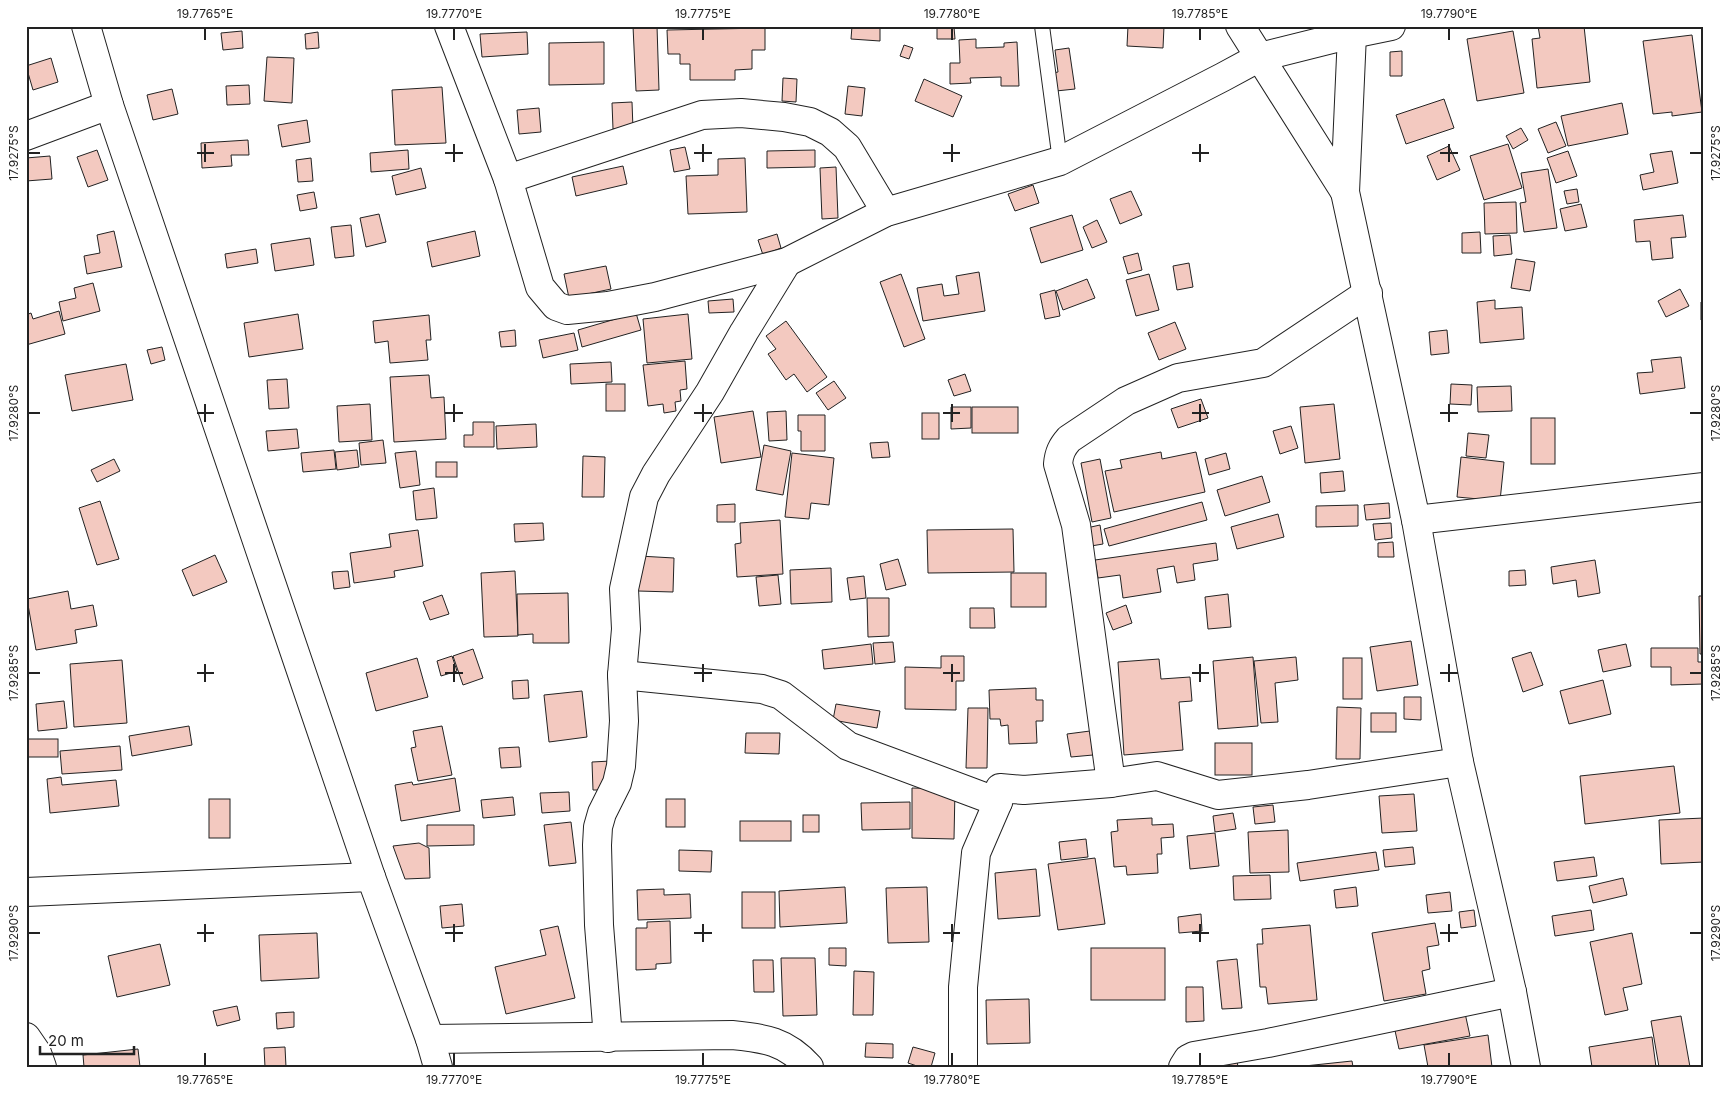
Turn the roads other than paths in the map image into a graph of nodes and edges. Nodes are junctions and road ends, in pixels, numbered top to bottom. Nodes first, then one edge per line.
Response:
1 (86, 26) edge
2 (448, 26) edge
3 (1042, 26) edge
4 (1240, 26) edge
5 (1391, 26) edge
6 (1352, 34) junction
7 (1260, 56) junction
8 (109, 105) junction
9 (26, 136) edge
10 (1060, 161) junction
11 (508, 179) junction
12 (1345, 192) junction
13 (886, 212) junction
14 (788, 262) junction
15 (1368, 293) junction
16 (1704, 487) edge
17 (1416, 520) junction
18 (622, 675) junction
19 (1459, 762) junction
20 (1111, 783) junction
21 (998, 802) junction
22 (371, 877) junction
23 (26, 892) edge
24 (1512, 992) junction
25 (608, 1038) junction
26 (430, 1040) junction
27 (438, 1067) edge
28 (809, 1067) edge
29 (963, 1067) edge
30 (1184, 1067) edge
31 (1526, 1067) edge

1 - 8 street
2 - 11 street
3 - 10 lane
4 - 7 street
5 - 6 street
6 - 7 street
6 - 12 street
7 - 10 street
7 - 12 street
8 - 9 street
8 - 22 street
10 - 13 street
11 - 13 street
11 - 14 street
12 - 15 street
13 - 14 street
14 - 18 street
15 - 17 street
15 - 20 street
16 - 17 street
17 - 19 street
18 - 21 street
18 - 25 street
19 - 20 street
19 - 24 street
20 - 21 street
21 - 29 street
22 - 23 street
22 - 26 street
24 - 30 street
24 - 31 street
25 - 26 street
25 - 28 street
26 - 27 street

